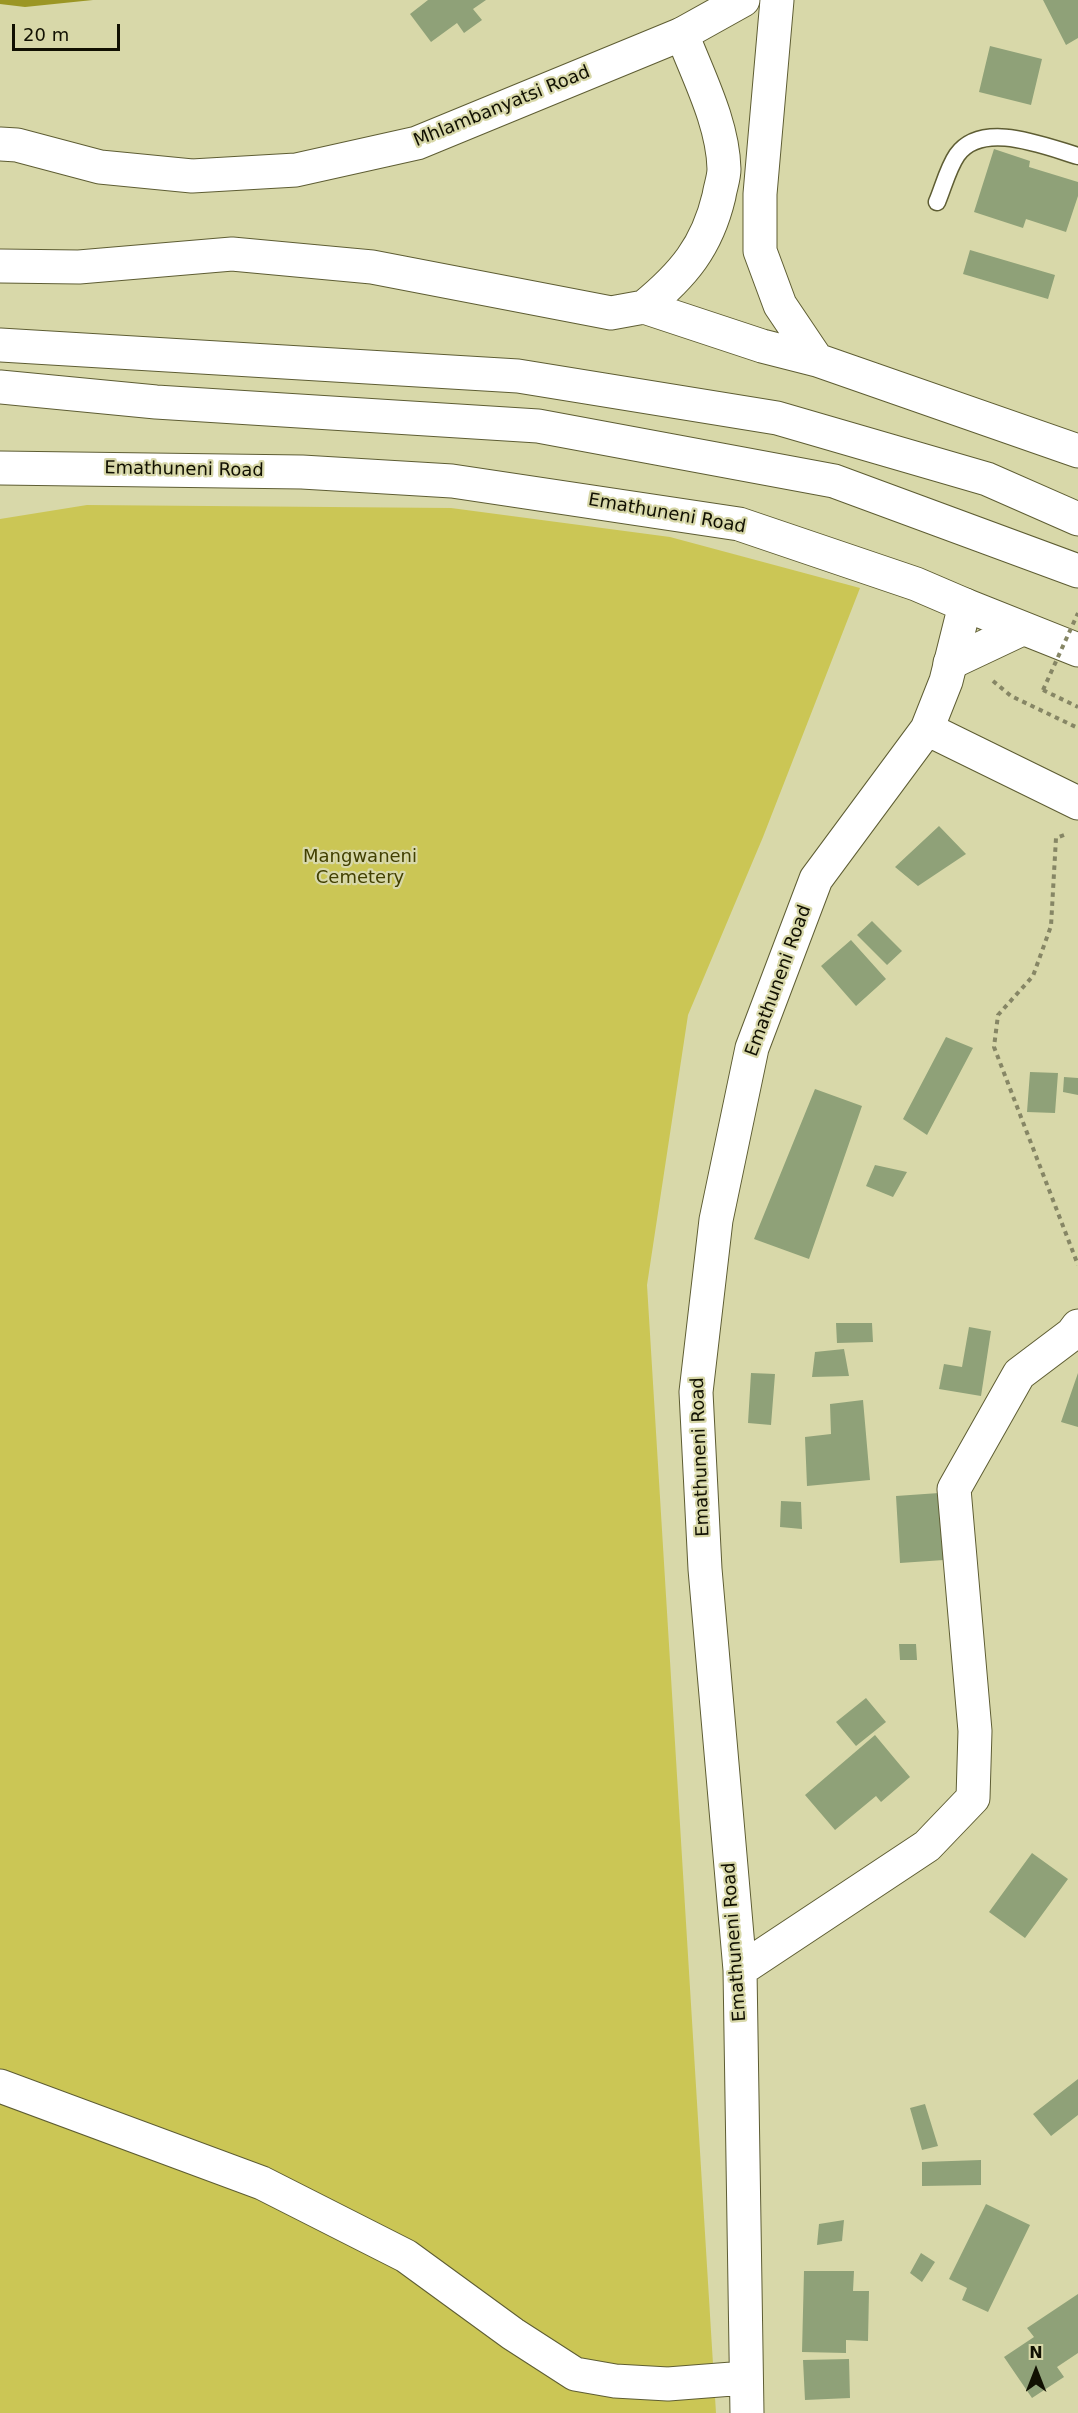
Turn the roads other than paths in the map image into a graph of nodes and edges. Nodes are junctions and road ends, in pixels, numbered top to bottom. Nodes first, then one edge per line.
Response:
1 (742, 0) edge
2 (777, 0) edge
3 (682, 34) junction
4 (0, 144) edge
5 (1078, 156) edge
6 (936, 202) dead end
7 (0, 266) edge
8 (644, 307) junction
9 (0, 345) edge
10 (817, 360) junction
11 (0, 387) edge
12 (1078, 451) edge
13 (0, 468) edge
14 (1078, 519) edge
15 (1078, 571) edge
16 (965, 605) junction
17 (1022, 629) junction
18 (1078, 650) edge
19 (950, 663) junction
20 (927, 729) junction
21 (1074, 817) edge
22 (1078, 1326) edge
23 (740, 1970) junction
24 (0, 2086) edge
25 (745, 2378) junction
26 (747, 2413) edge

1 - 3 main road, Mhlambanyatsi Road
2 - 10 main road
3 - 4 main road, Mhlambanyatsi Road
3 - 8 main road
5 - 6 lane
7 - 8 main road
8 - 10 main road
9 - 14 main road
10 - 12 main road
11 - 15 main road
13 - 16 main road, Emathuneni Road
16 - 17 main road
16 - 19 main road, Emathuneni Road
17 - 18 main road
17 - 19 main road
19 - 20 main road, Emathuneni Road
20 - 21 main road
20 - 23 main road, Emathuneni Road
22 - 23 main road
23 - 25 main road, Emathuneni Road
24 - 25 main road
25 - 26 main road, Emathuneni Road

